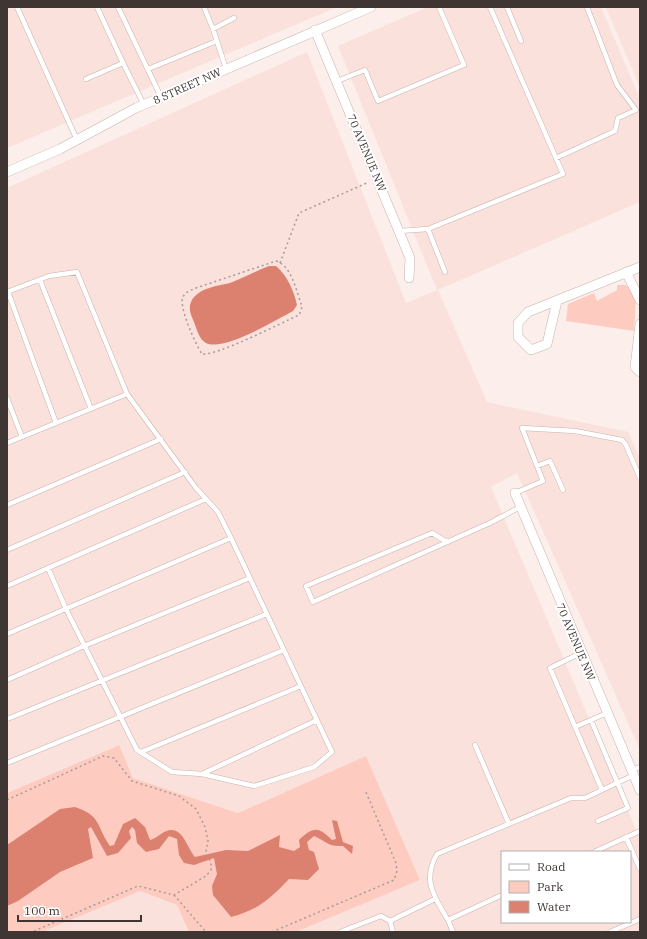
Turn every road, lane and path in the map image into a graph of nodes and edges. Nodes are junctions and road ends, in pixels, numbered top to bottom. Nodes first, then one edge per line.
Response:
1 (17, 7) edge
2 (97, 7) edge
3 (118, 7) edge
4 (204, 7) edge
5 (371, 7) edge
6 (439, 7) edge
7 (490, 7) edge
8 (507, 7) edge
9 (587, 7) edge
10 (234, 18) dead end
11 (213, 29) junction
12 (315, 30) junction
13 (217, 41) junction
14 (520, 41) dead end
15 (123, 63) junction
16 (148, 69) junction
17 (226, 69) junction
18 (86, 79) dead end
19 (336, 81) junction
20 (161, 97) junction
21 (144, 104) junction
22 (77, 140) junction
23 (556, 158) junction
24 (7, 172) edge
25 (377, 178) junction
26 (428, 229) junction
27 (399, 231) junction
28 (280, 263) junction
29 (640, 266) edge
30 (445, 272) dead end
31 (626, 272) junction
32 (409, 278) dead end
33 (40, 280) junction
34 (8, 292) edge
35 (640, 300) edge
36 (557, 301) junction
37 (640, 324) edge
38 (640, 372) edge
39 (128, 394) junction
40 (7, 398) edge
41 (91, 409) junction
42 (56, 423) junction
43 (22, 437) junction
44 (161, 439) junction
45 (7, 443) edge
46 (537, 466) junction
47 (185, 472) junction
48 (640, 478) edge
49 (563, 490) dead end
50 (515, 493) joint
51 (206, 499) junction
52 (7, 505) edge
53 (520, 507) junction
54 (231, 538) junction
55 (447, 542) junction
56 (7, 550) edge
57 (48, 568) junction
58 (250, 578) junction
59 (7, 586) edge
60 (66, 609) junction
61 (267, 614) junction
62 (7, 634) edge
63 (84, 646) junction
64 (284, 650) junction
65 (581, 653) junction
66 (7, 680) edge
67 (102, 680) junction
68 (301, 686) junction
69 (606, 713) junction
70 (120, 717) junction
71 (7, 720) edge
72 (317, 720) junction
73 (591, 720) junction
74 (575, 727) junction
75 (475, 745) dead end
76 (141, 752) junction
77 (7, 763) edge
78 (635, 771) edge
79 (202, 774) junction
80 (618, 783) junction
81 (365, 790) dead end
82 (602, 790) junction
83 (640, 790) edge
84 (7, 800) edge
85 (598, 821) dead end
86 (509, 824) junction
87 (640, 831) edge
88 (626, 837) junction
89 (596, 851) edge
90 (640, 869) edge
91 (501, 895) edge
92 (174, 896) junction
93 (435, 899) junction
94 (448, 920) junction
95 (390, 921) junction
96 (629, 923) edge
97 (32, 932) edge
98 (206, 932) edge
99 (272, 932) edge
100 (340, 932) edge
101 (393, 932) edge
102 (453, 932) edge
103 (610, 932) edge

1 - 22 lane
2 - 15 lane
3 - 16 lane
4 - 11 lane
5 - 12 street, 8 STREET NW
6 - 19 lane
7 - 23 lane
8 - 14 lane
9 - 23 lane
10 - 11 lane
11 - 13 lane
12 - 17 street, 8 STREET NW
12 - 19 street, 70 AVENUE NW
13 - 16 lane
13 - 17 lane
15 - 18 lane
15 - 21 lane
16 - 20 lane
17 - 20 street, 8 STREET NW
19 - 25 street, 70 AVENUE NW
20 - 21 street, 8 STREET NW
21 - 22 street, 8 STREET NW
22 - 24 street, 8 STREET NW
23 - 26 lane
25 - 27 street, 70 AVENUE NW
25 - 28 path
26 - 27 lane
26 - 30 lane
27 - 32 street, 70 AVENUE NW
28 - 28 path
29 - 31 street
31 - 35 street
31 - 36 street
33 - 34 lane
33 - 39 lane
33 - 41 lane
34 - 42 lane
36 - 36 street
37 - 38 street
39 - 41 lane
39 - 44 lane
40 - 43 lane
41 - 42 lane
42 - 43 lane
43 - 45 lane
44 - 47 lane
44 - 52 lane
46 - 48 lane
46 - 49 lane
46 - 50 lane
47 - 51 lane
47 - 56 lane
50 - 53 street, 70 AVENUE NW
51 - 54 lane
51 - 57 lane
53 - 55 lane
53 - 65 street, 70 AVENUE NW
54 - 58 lane
54 - 60 lane
55 - 55 lane
57 - 59 lane
57 - 60 lane
58 - 61 lane
58 - 63 lane
60 - 62 lane
60 - 63 lane
61 - 64 lane
61 - 67 lane
63 - 66 lane
63 - 67 lane
64 - 68 lane
64 - 70 lane
65 - 69 street, 70 AVENUE NW
65 - 74 lane
67 - 70 lane
67 - 71 lane
68 - 72 lane
68 - 76 lane
69 - 73 lane
69 - 78 street, 70 AVENUE NW
70 - 76 lane
70 - 77 lane
72 - 79 lane
72 - 79 lane
73 - 74 lane
73 - 80 lane
74 - 82 lane
75 - 86 lane
76 - 79 lane
78 - 80 lane
78 - 83 street, 70 AVENUE NW
80 - 82 lane
80 - 85 lane
81 - 99 path
82 - 86 lane
84 - 92 path
86 - 93 lane
87 - 88 lane
88 - 89 lane
88 - 90 lane
91 - 94 lane
92 - 97 path
92 - 98 path
93 - 94 lane
93 - 95 lane
94 - 102 lane
95 - 100 lane
95 - 101 lane
96 - 103 lane

